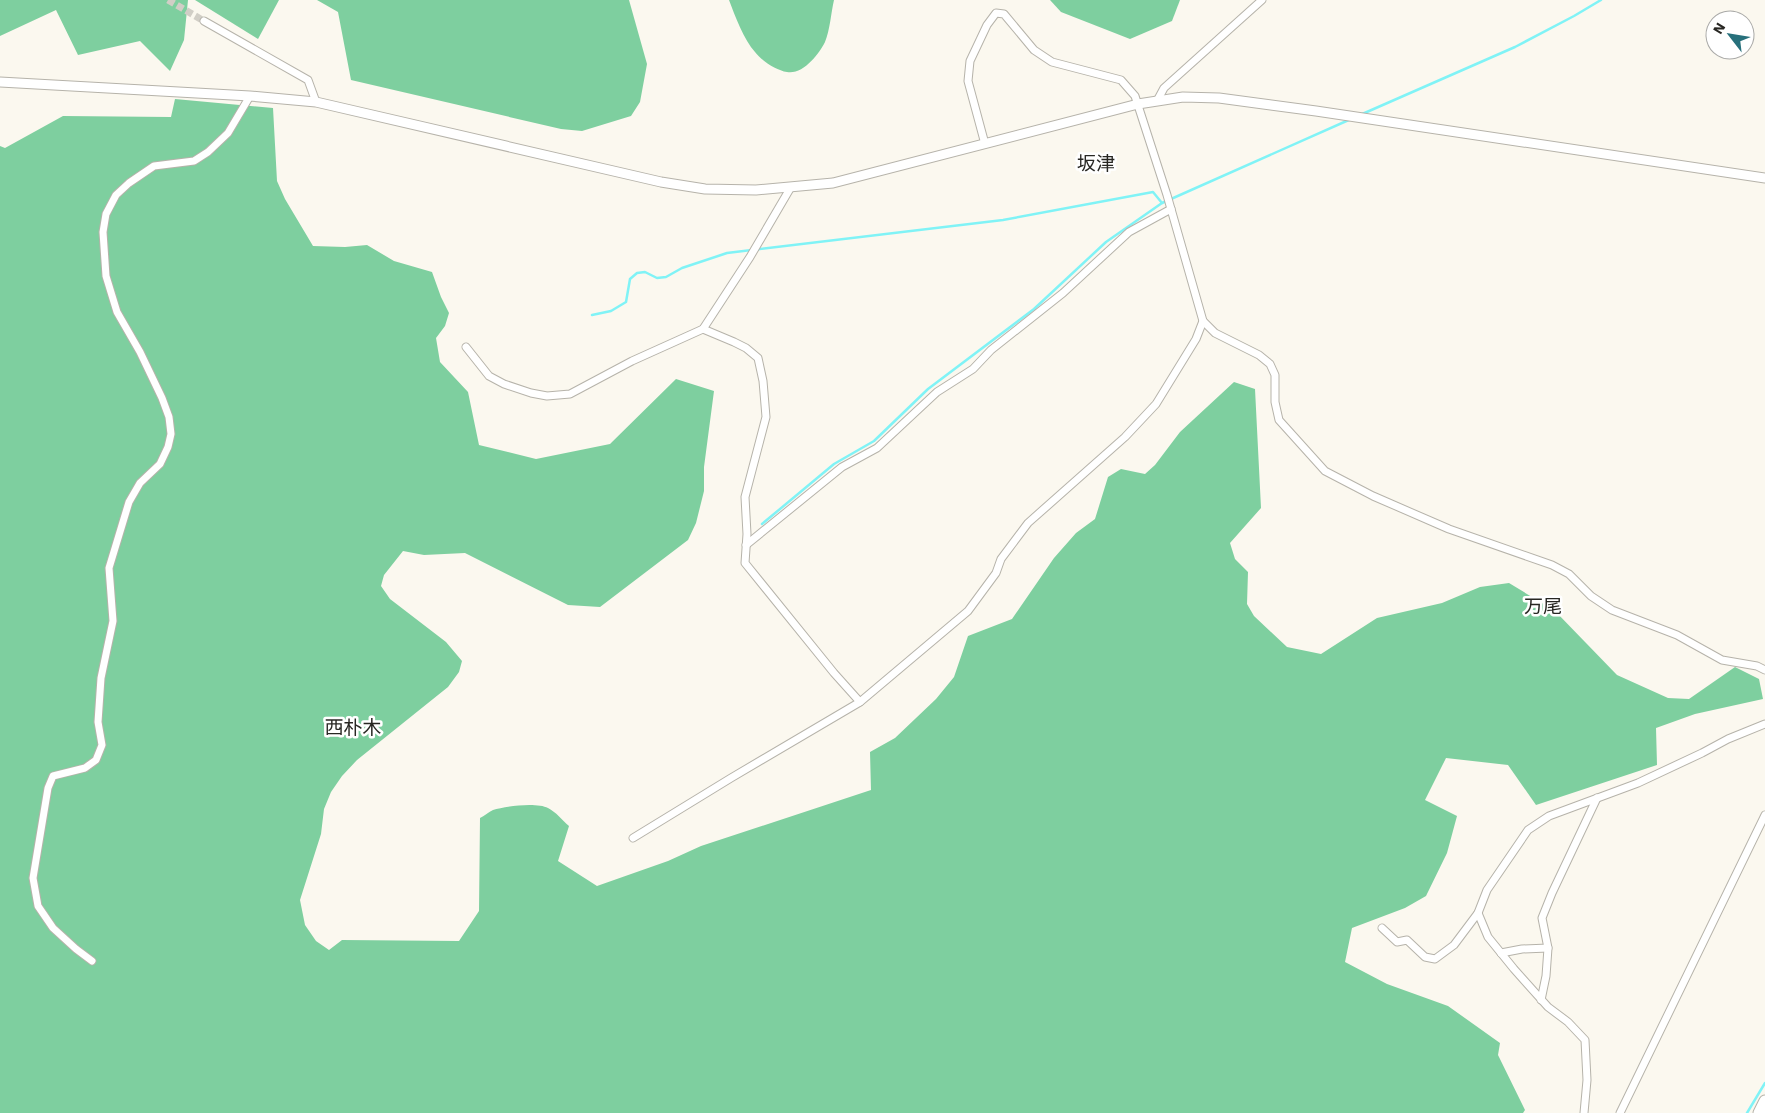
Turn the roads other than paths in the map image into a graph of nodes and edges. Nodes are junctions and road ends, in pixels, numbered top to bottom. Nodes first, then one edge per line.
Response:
1 (1262, 0) edge
2 (204, 21) tunnel mouth
3 (0, 82) edge
4 (250, 96) junction
5 (1157, 101) junction
6 (316, 102) junction
7 (1138, 104) junction
8 (985, 144) junction
9 (1765, 178) edge
10 (791, 187) junction
11 (1171, 207) junction
12 (1203, 322) junction
13 (703, 328) junction
14 (466, 347) dead end
15 (746, 546) junction
16 (1765, 670) edge
17 (860, 702) junction
18 (1765, 724) edge
19 (1597, 798) junction
20 (1765, 815) edge
21 (633, 838) dead end
22 (1478, 913) junction
23 (1382, 928) dead end
24 (1548, 948) junction
25 (1501, 953) junction
26 (92, 961) dead end
27 (1541, 1000) junction
28 (1765, 1101) edge
29 (1584, 1113) edge
30 (1620, 1113) edge
31 (1758, 1113) edge

1 - 5 street
2 - 6 street
3 - 4 street
4 - 6 street
4 - 26 street
5 - 7 street
5 - 9 street
6 - 10 street
7 - 8 street
7 - 8 street
7 - 11 street
8 - 10 street
10 - 13 street
11 - 12 street
11 - 15 street
12 - 16 street
12 - 17 street
13 - 14 street
13 - 15 street
15 - 17 street
17 - 21 street
18 - 19 street
19 - 22 street
19 - 24 street
20 - 30 street
22 - 23 street
22 - 25 street
24 - 25 street
24 - 27 street
25 - 27 street
27 - 29 street
28 - 31 main road

